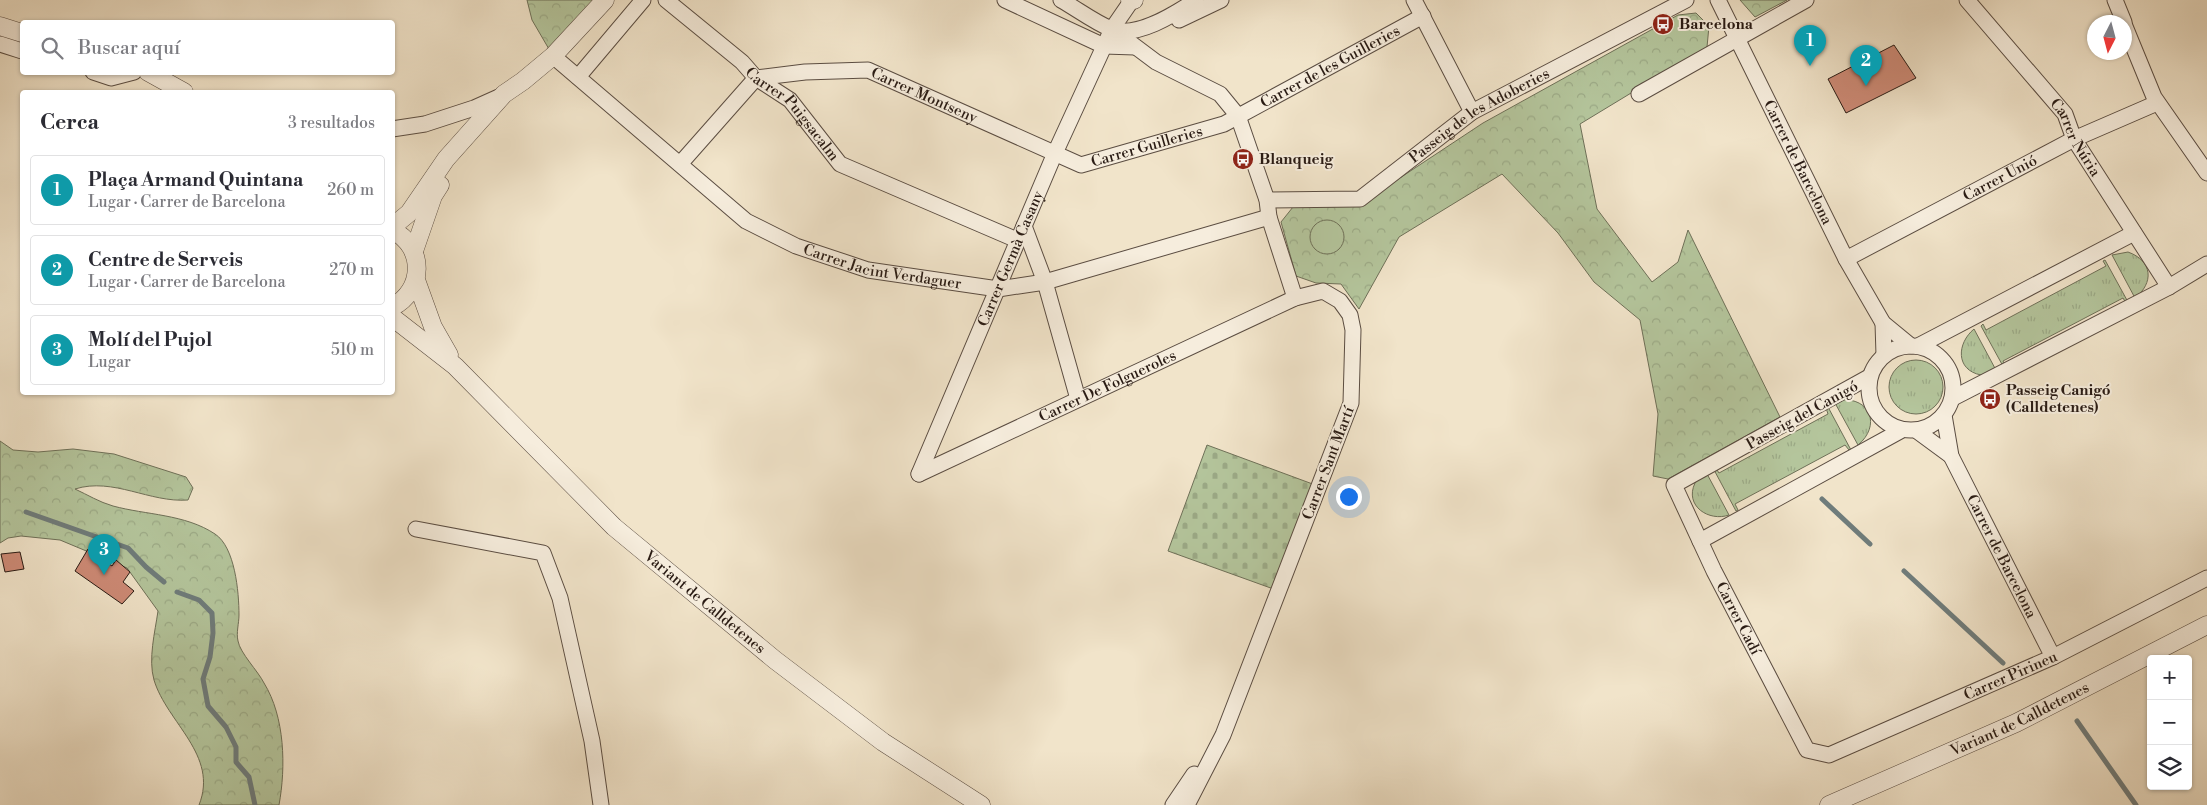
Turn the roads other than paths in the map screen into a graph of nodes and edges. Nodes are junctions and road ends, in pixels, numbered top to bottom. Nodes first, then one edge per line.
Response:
1 (604, 0) edge
2 (643, 0) edge
3 (666, 0) edge
4 (1005, 0) edge
5 (1061, 0) edge
6 (1132, 0) edge
7 (1196, 0) edge
8 (1221, 0) edge
9 (1414, 0) edge
10 (1686, 0) edge
11 (1718, 0) edge
12 (1806, 0) edge
13 (1967, 0) edge
14 (2115, 0) edge
15 (2121, 15) edge
16 (1423, 16) junction
17 (1157, 21) junction
18 (0, 26) edge
19 (1142, 29) junction
20 (1112, 30) junction
21 (20, 32) edge
22 (1737, 38) junction
23 (2132, 42) edge
24 (0, 44) edge
25 (1104, 46) junction
26 (1135, 48) junction
27 (20, 50) edge
28 (553, 56) junction
29 (102, 75) edge
30 (122, 75) edge
31 (153, 75) edge
32 (578, 77) junction
33 (756, 78) junction
34 (180, 90) edge
35 (504, 94) junction
36 (1639, 94) dead end
37 (2157, 103) junction
38 (1472, 112) junction
39 (1238, 116) junction
40 (395, 129) edge
41 (471, 130) junction
42 (2074, 139) junction
43 (1055, 153) junction
44 (680, 164) junction
45 (2207, 173) edge
46 (1267, 200) junction
47 (1269, 217) junction
48 (395, 226) edge
49 (1024, 226) junction
50 (395, 231) edge
51 (2134, 233) junction
52 (1017, 240) junction
53 (414, 251) junction
54 (1846, 259) junction
55 (2207, 264) edge
56 (416, 280) junction
57 (1045, 282) junction
58 (2169, 287) junction
59 (998, 289) junction
60 (1295, 298) junction
61 (395, 306) edge
62 (395, 319) edge
63 (1883, 323) junction
64 (1915, 346) junction
65 (1884, 355) junction
66 (455, 366) junction
67 (1869, 377) junction
68 (1953, 398) junction
69 (1078, 399) junction
70 (1944, 415) junction
71 (1909, 430) junction
72 (1950, 456) junction
73 (919, 474) joint
74 (1674, 485) joint
75 (416, 528) dead end
76 (1700, 541) junction
77 (2207, 578) edge
78 (2207, 625) edge
79 (2053, 657) junction
80 (1251, 667) junction
81 (1808, 750) joint
82 (601, 805) edge
83 (981, 805) edge
84 (1173, 805) edge
85 (1187, 805) edge
86 (1829, 805) edge

1 - 28 street, Variant de Calldetenes
2 - 32 street
3 - 33 street, Carrer Puigsacalm
4 - 25 street
5 - 20 street
6 - 19 street
6 - 20 street, Carrer Germà Casany
7 - 17 street
8 - 17 street
9 - 16 street
10 - 38 street, Passeig de les Adoberies
11 - 22 street, Carrer de Barcelona
12 - 22 street
13 - 42 street, Carrer Núria
14 - 15 street
16 - 38 street
16 - 39 street, Carrer de les Guilleries
17 - 19 street
18 - 21 street
19 - 20 street
19 - 26 street
20 - 25 street, Carrer Germà Casany
20 - 26 street
22 - 36 street
22 - 54 street, Carrer de Barcelona
23 - 37 street
24 - 27 street
25 - 26 street
25 - 43 street, Carrer Germà Casany
26 - 39 street
28 - 32 street, Carrer Jacint Verdaguer
28 - 35 street, Variant de Calldetenes
29 - 30 street
31 - 34 street
32 - 44 street, Carrer Jacint Verdaguer
33 - 43 street, Carrer Montseny
33 - 44 street
33 - 52 street, Carrer Puigsacalm
35 - 40 street
35 - 41 street, Variant de Calldetenes
37 - 42 street, Carrer Unió
37 - 45 street
38 - 46 street, Passeig de les Adoberies
39 - 43 street, Carrer Guilleries
39 - 46 street
41 - 48 street, Variant de Calldetenes
41 - 53 street, Variant de Calldetenes
42 - 51 street, Carrer Núria
42 - 54 street, Carrer Unió
43 - 49 street, Carrer Germà Casany
44 - 59 street, Carrer Jacint Verdaguer
46 - 47 street
47 - 57 street, Carrer Jacint Verdaguer
47 - 60 street
49 - 52 street, Carrer Germà Casany
49 - 57 street
50 - 53 street, Variant de Calldetenes
51 - 58 street, Carrer Núria
51 - 64 street
52 - 59 street, Carrer Germà Casany
53 - 56 street, Variant de Calldetenes
54 - 63 street, Carrer de Barcelona
55 - 58 street
56 - 61 street
56 - 66 street, Variant de Calldetenes
57 - 59 street, Carrer Jacint Verdaguer
57 - 69 street
58 - 68 street
59 - 73 street, Carrer Germà Casany
60 - 69 street, Carrer De Folgueroles
60 - 80 street, Carrer Sant Martí
62 - 66 street, Variant de Calldetenes
63 - 64 street, Carrer de Barcelona
63 - 65 street, Carrer de Barcelona
64 - 65 street
64 - 68 street
65 - 67 street
66 - 83 street, Variant de Calldetenes
67 - 71 street, Passeig del Canigó
67 - 74 street, Passeig del Canigó
68 - 70 street
69 - 73 street, Carrer De Folgueroles
70 - 71 street
70 - 72 street, Carrer de Barcelona
71 - 72 street, Carrer de Barcelona
71 - 76 street
72 - 79 street, Carrer de Barcelona
74 - 76 street, Carrer Cadí
75 - 82 street
76 - 81 street, Carrer Cadí
77 - 79 street, Carrer Pirineu
78 - 86 street, Variant de Calldetenes
79 - 81 street, Carrer Pirineu
80 - 84 street, Carrer Sant Martí
80 - 85 street, Carrer Sant Martí

